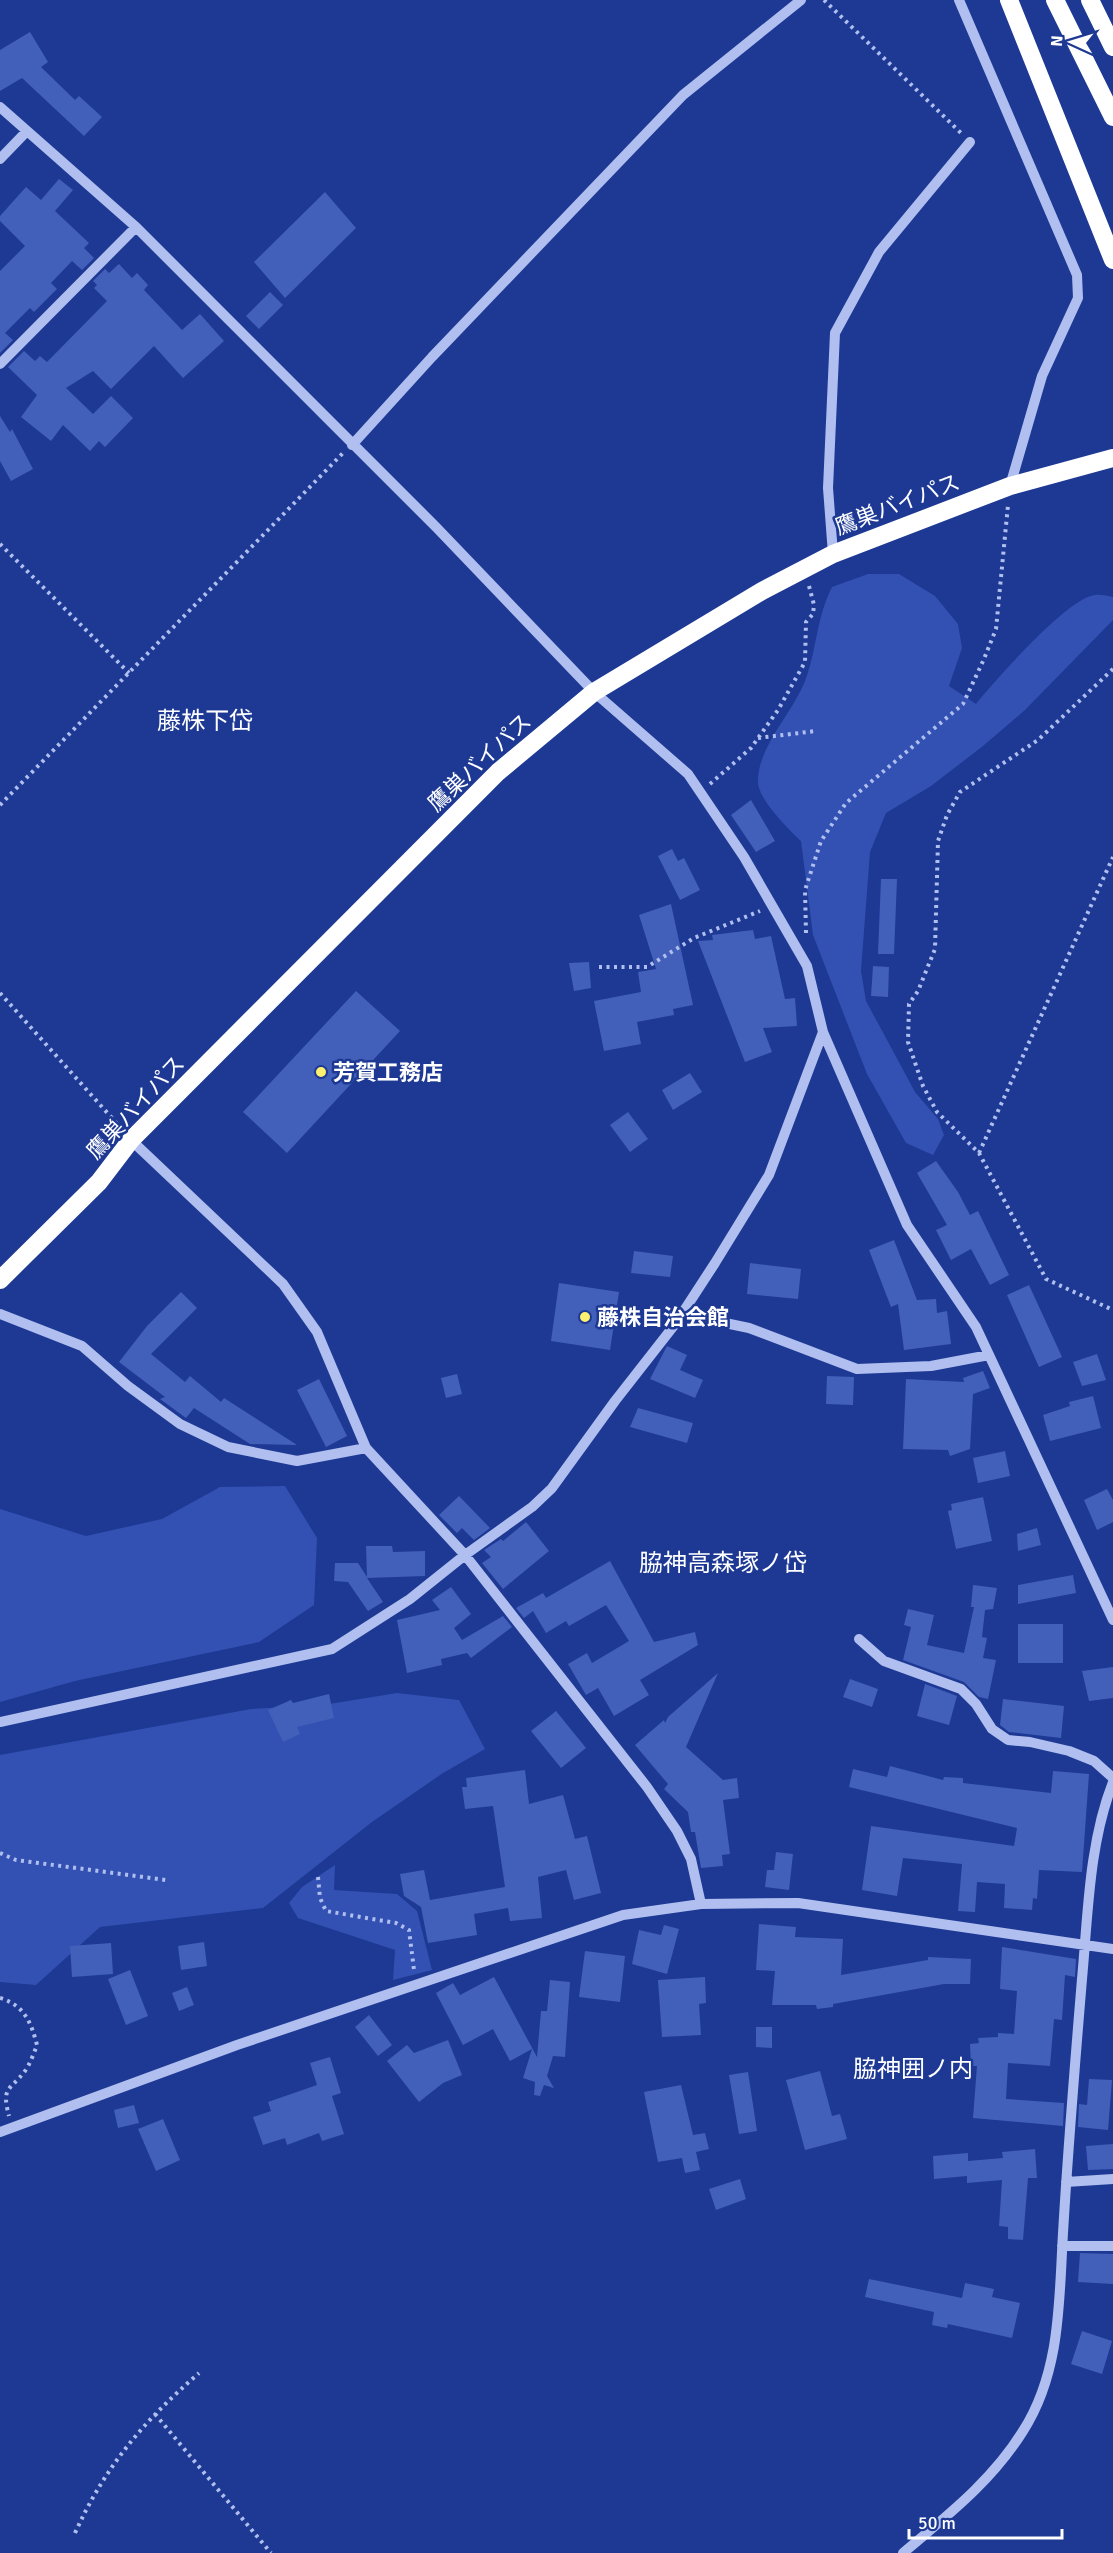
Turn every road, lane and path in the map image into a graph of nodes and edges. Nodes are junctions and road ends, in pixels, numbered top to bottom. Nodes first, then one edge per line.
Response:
1 (801, 0) edge
2 (824, 0) edge
3 (960, 0) edge
4 (1009, 0) edge
5 (1055, 0) edge
6 (1090, 0) edge
7 (1113, 47) edge
8 (0, 106) edge
9 (1113, 117) edge
10 (27, 131) junction
11 (970, 142) joint
12 (0, 159) edge
13 (136, 227) junction
14 (1113, 260) edge
15 (0, 364) edge
16 (352, 445) junction
17 (1113, 458) edge
18 (1010, 486) junction
19 (0, 544) edge
20 (833, 554) junction
21 (802, 570) junction
22 (1113, 669) edge
23 (129, 673) junction
24 (594, 692) junction
25 (816, 731) dead end
26 (758, 739) junction
27 (701, 793) junction
28 (0, 805) edge
29 (1113, 857) edge
30 (772, 905) junction
31 (807, 966) junction
32 (598, 967) dead end
33 (0, 993) edge
34 (823, 1032) junction
35 (131, 1140) junction
36 (979, 1153) junction
37 (0, 1280) edge
38 (1113, 1310) edge
39 (0, 1314) edge
40 (682, 1314) junction
41 (989, 1355) junction
42 (366, 1448) junction
43 (465, 1555) junction
44 (1113, 1620) edge
45 (859, 1639) dead end
46 (0, 1722) edge
47 (1113, 1780) edge
48 (0, 1853) edge
49 (318, 1876) dead end
50 (166, 1880) dead end
51 (701, 1904) junction
52 (1085, 1944) junction
53 (1113, 1949) edge
54 (416, 1985) junction
55 (0, 1998) edge
56 (12, 2128) junction
57 (0, 2132) edge
58 (1113, 2179) edge
59 (1066, 2182) junction
60 (1062, 2246) junction
61 (1113, 2246) edge
62 (199, 2373) dead end
63 (154, 2414) junction
64 (75, 2533) dead end
65 (271, 2553) edge
66 (903, 2553) edge

1 - 16 street
2 - 11 path
3 - 18 street
4 - 14 highway
5 - 9 highway
6 - 7 highway
8 - 10 street
10 - 12 street
10 - 13 street
11 - 20 street
13 - 15 street
13 - 16 street
16 - 23 path
16 - 24 street
17 - 18 highway, 鷹巣バイパス
18 - 20 highway, 鷹巣バイパス
18 - 31 path
19 - 23 path
20 - 21 highway, 鷹巣バイパス
21 - 24 highway, 鷹巣バイパス
21 - 26 path
22 - 36 path
23 - 28 path
24 - 27 street
24 - 35 highway, 鷹巣バイパス
25 - 26 path
26 - 27 path
27 - 30 street
29 - 36 path
30 - 31 street
30 - 32 path
31 - 34 street
33 - 35 path
34 - 40 street
34 - 41 street
35 - 37 highway, 鷹巣バイパス
35 - 42 street
36 - 38 path
39 - 42 street
40 - 41 street
40 - 43 street
41 - 44 street
42 - 43 street
43 - 46 street
43 - 51 street
45 - 47 street
47 - 52 street
48 - 50 path
49 - 54 path
51 - 52 street
51 - 54 street
52 - 53 street
52 - 59 street
54 - 56 street
55 - 56 path
56 - 57 street
58 - 59 street
59 - 60 street
60 - 61 street
60 - 66 street
62 - 63 path
63 - 64 path
63 - 65 path

